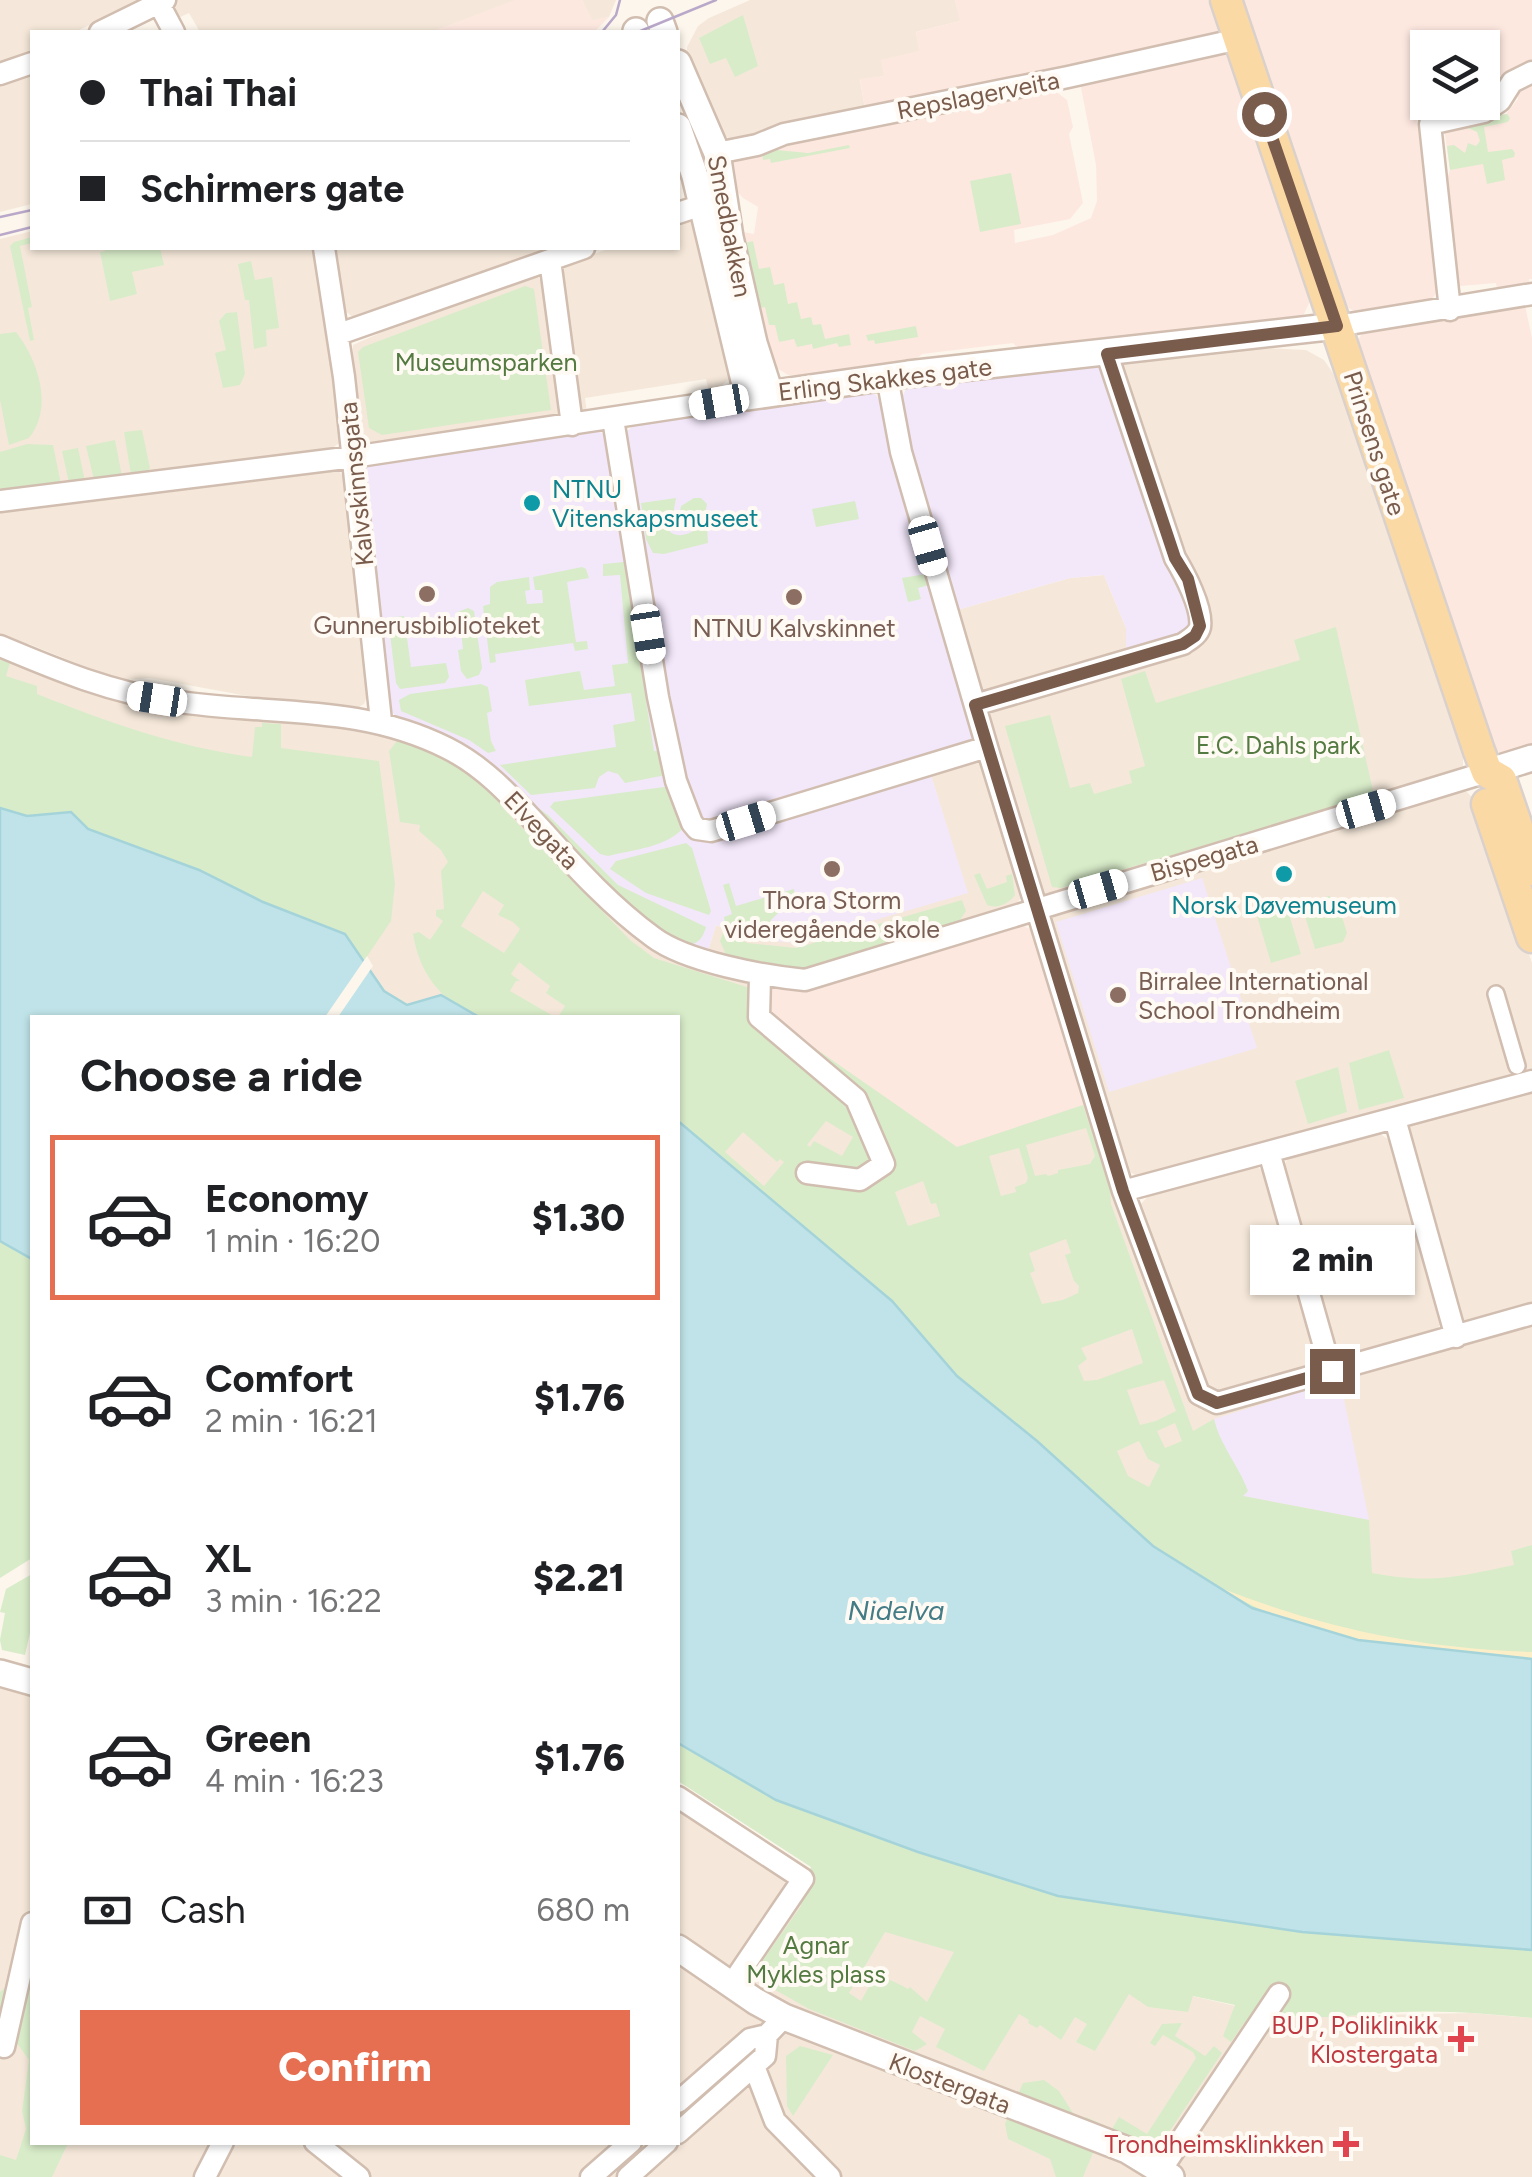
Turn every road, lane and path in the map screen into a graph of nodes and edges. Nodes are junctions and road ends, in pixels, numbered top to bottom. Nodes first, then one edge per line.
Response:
1 (1226, 0) edge
2 (160, 1) edge
3 (104, 30) edge
4 (173, 30) edge
5 (1239, 39) junction
6 (30, 63) edge
7 (680, 68) edge
8 (1532, 72) edge
9 (0, 74) edge
10 (680, 141) edge
11 (717, 153) junction
12 (690, 209) edge
13 (324, 250) edge
14 (578, 250) edge
15 (550, 260) junction
16 (1532, 294) edge
17 (1450, 310) junction
18 (1337, 326) junction
19 (338, 334) junction
20 (1107, 354) junction
21 (887, 377) junction
22 (759, 395) junction
23 (613, 419) junction
24 (572, 424) junction
25 (353, 457) junction
26 (0, 500) edge
27 (0, 646) edge
28 (975, 705) junction
29 (380, 722) junction
30 (987, 748) junction
31 (1532, 758) edge
32 (1487, 772) junction
33 (1532, 870) edge
34 (1038, 908) junction
35 (1532, 937) edge
36 (760, 976) junction
37 (1496, 994) dead end
38 (1524, 1073) edge
39 (1395, 1119) junction
40 (1269, 1152) junction
41 (807, 1173) dead end
42 (1123, 1191) junction
43 (1532, 1314) edge
44 (1456, 1337) junction
45 (1332, 1371) junction
46 (0, 1673) edge
47 (30, 1681) edge
48 (680, 1799) edge
49 (30, 1932) edge
50 (680, 1949) edge
51 (731, 1985) junction
52 (1279, 1994) dead end
53 (775, 2026) junction
54 (4, 2047) dead end
55 (754, 2066) junction
56 (680, 2100) edge
57 (680, 2131) edge
58 (221, 2145) edge
59 (319, 2145) edge
60 (628, 2145) edge
61 (664, 2145) edge
62 (1166, 2174) edge
63 (205, 2177) edge
64 (359, 2177) edge
65 (591, 2177) edge
66 (628, 2177) edge
67 (830, 2177) edge

1 - 5 main road, Prinsens gate
2 - 3 street
2 - 4 street
5 - 11 street, Repslagerveita
5 - 18 main road, Prinsens gate
6 - 9 street
7 - 11 street, Smedbakken
8 - 17 street
10 - 12 street, Smedbakken
11 - 22 street, Smedbakken
12 - 22 street, Smedbakken
13 - 19 street, Kalvskinnsgata
14 - 15 street
15 - 19 street
15 - 24 street
16 - 17 street, Erling Skakkes gate
17 - 18 street, Erling Skakkes gate
18 - 20 street, Erling Skakkes gate
18 - 32 main road, Prinsens gate
19 - 25 street, Kalvskinnsgata
20 - 21 street, Erling Skakkes gate
20 - 28 street
21 - 22 street, Erling Skakkes gate
21 - 28 street
22 - 23 street, Erling Skakkes gate
23 - 24 street, Erling Skakkes gate
23 - 30 street
24 - 25 street, Erling Skakkes gate
25 - 26 street, Erling Skakkes gate
25 - 29 street, Kalvskinnsgata
27 - 29 street, Elvegata
28 - 30 street
29 - 36 street, Elvegata
30 - 34 street
31 - 32 street, Bispegata
32 - 33 main road, Prinsens gate
32 - 34 street, Bispegata
32 - 35 main road, Prinsens gate
34 - 36 street, Bispegata
34 - 42 street
36 - 41 street
37 - 38 street
38 - 39 street
39 - 40 street
39 - 44 street
40 - 42 street
40 - 45 street
42 - 45 street
43 - 44 street
44 - 45 street
46 - 47 street
48 - 51 street
49 - 54 street
50 - 51 street, Klostergata
51 - 53 street, Klostergata
52 - 62 street
53 - 55 street
53 - 56 street
53 - 62 street, Klostergata
55 - 57 street
55 - 67 street
58 - 63 street
59 - 64 street
60 - 65 street
61 - 66 street

